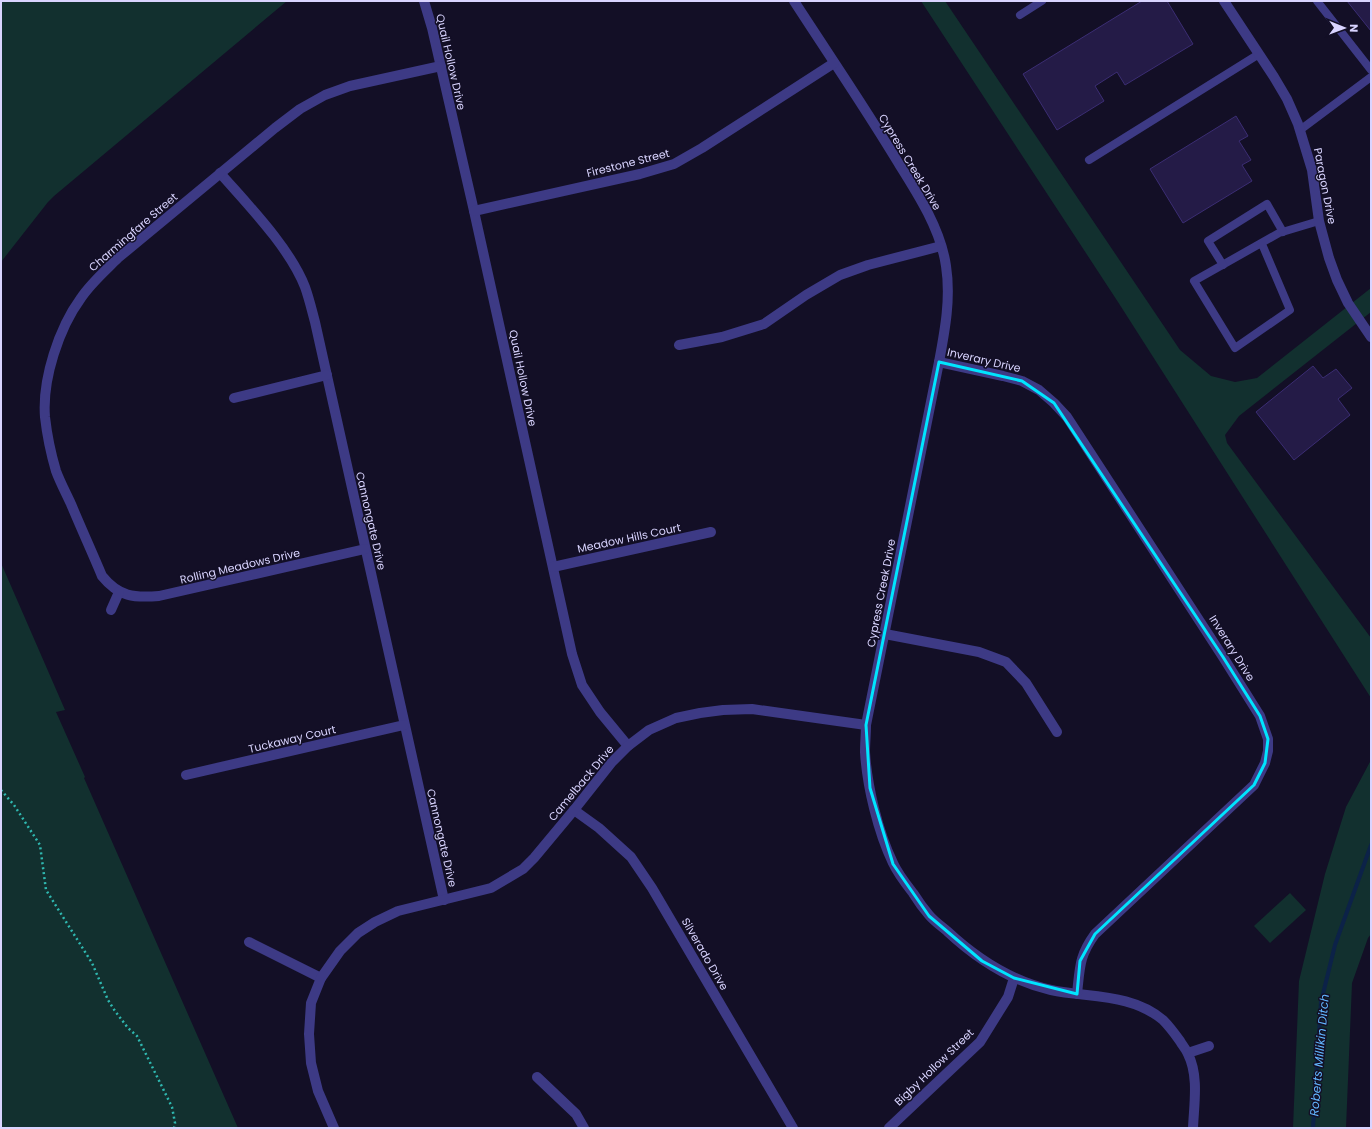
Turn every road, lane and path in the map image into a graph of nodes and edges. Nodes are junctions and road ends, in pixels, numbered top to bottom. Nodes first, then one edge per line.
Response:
1 (424, 1) edge
2 (794, 1) edge
3 (1042, 1) edge
4 (1224, 1) edge
5 (1317, 1) edge
6 (1020, 15) dead end
7 (1259, 54) junction
8 (834, 63) junction
9 (441, 66) junction
10 (1371, 70) edge
11 (1371, 77) edge
12 (1300, 130) junction
13 (1089, 160) dead end
14 (220, 173) junction
15 (474, 212) junction
16 (1319, 221) junction
17 (1283, 232) junction
18 (1262, 244) junction
19 (941, 246) junction
20 (1223, 265) junction
21 (1371, 337) edge
22 (679, 345) dead end
23 (939, 362) junction
24 (327, 375) junction
25 (234, 398) dead end
26 (711, 532) dead end
27 (365, 550) junction
28 (553, 567) junction
29 (119, 592) junction
30 (111, 610) dead end
31 (885, 634) junction
32 (404, 725) junction
33 (866, 725) junction
34 (1057, 732) dead end
35 (628, 746) junction
36 (186, 775) dead end
37 (1, 790) edge
38 (574, 810) junction
39 (444, 900) junction
40 (249, 942) dead end
41 (321, 978) junction
42 (1014, 978) junction
43 (1077, 994) junction
44 (1209, 1046) dead end
45 (1188, 1053) junction
46 (537, 1077) dead end
47 (174, 1128) edge
48 (334, 1128) edge
49 (584, 1128) edge
50 (793, 1128) edge
51 (889, 1128) edge
52 (1192, 1128) edge

1 - 9 street, Quail Hollow Drive
2 - 8 street, Cypress Creek Drive
3 - 6 lane
4 - 7 street, Paragon Drive
5 - 10 lane
7 - 12 street, Paragon Drive
7 - 13 lane
8 - 15 street, Firestone Street
8 - 19 street, Cypress Creek Drive
9 - 14 street, Charmingfare Street
9 - 15 street, Quail Hollow Drive
11 - 12 lane
12 - 16 street, Paragon Drive
14 - 24 street, Cannongate Drive
14 - 29 street, Charmingfare Street
15 - 28 street, Quail Hollow Drive
16 - 17 lane
16 - 21 street, Paragon Drive
17 - 18 lane
17 - 20 lane
18 - 20 lane
18 - 20 lane
19 - 22 street
19 - 23 street, Cypress Creek Drive
23 - 31 street, Cypress Creek Drive
23 - 43 street, Inverary Drive
24 - 25 street
24 - 27 street, Cannongate Drive
26 - 28 street, Meadow Hills Court
27 - 29 street, Rolling Meadows Drive
27 - 32 street, Cannongate Drive
28 - 35 street, Quail Hollow Drive
29 - 30 street
31 - 33 street, Cypress Creek Drive
31 - 34 street
32 - 36 street, Tuckaway Court
32 - 39 street, Cannongate Drive
33 - 35 street, Camelback Drive
33 - 42 street, Cypress Creek Drive
35 - 38 street, Camelback Drive
37 - 47 path
38 - 39 street, Camelback Drive
38 - 50 street, Silverado Drive
39 - 41 street, Camelback Drive
40 - 41 street
41 - 48 street, Camelback Drive
42 - 43 street, Cypress Creek Drive
42 - 51 street, Bigby Hollow Street
43 - 45 street, Cypress Creek Drive
44 - 45 street
45 - 52 street, Cypress Creek Drive
46 - 49 street

